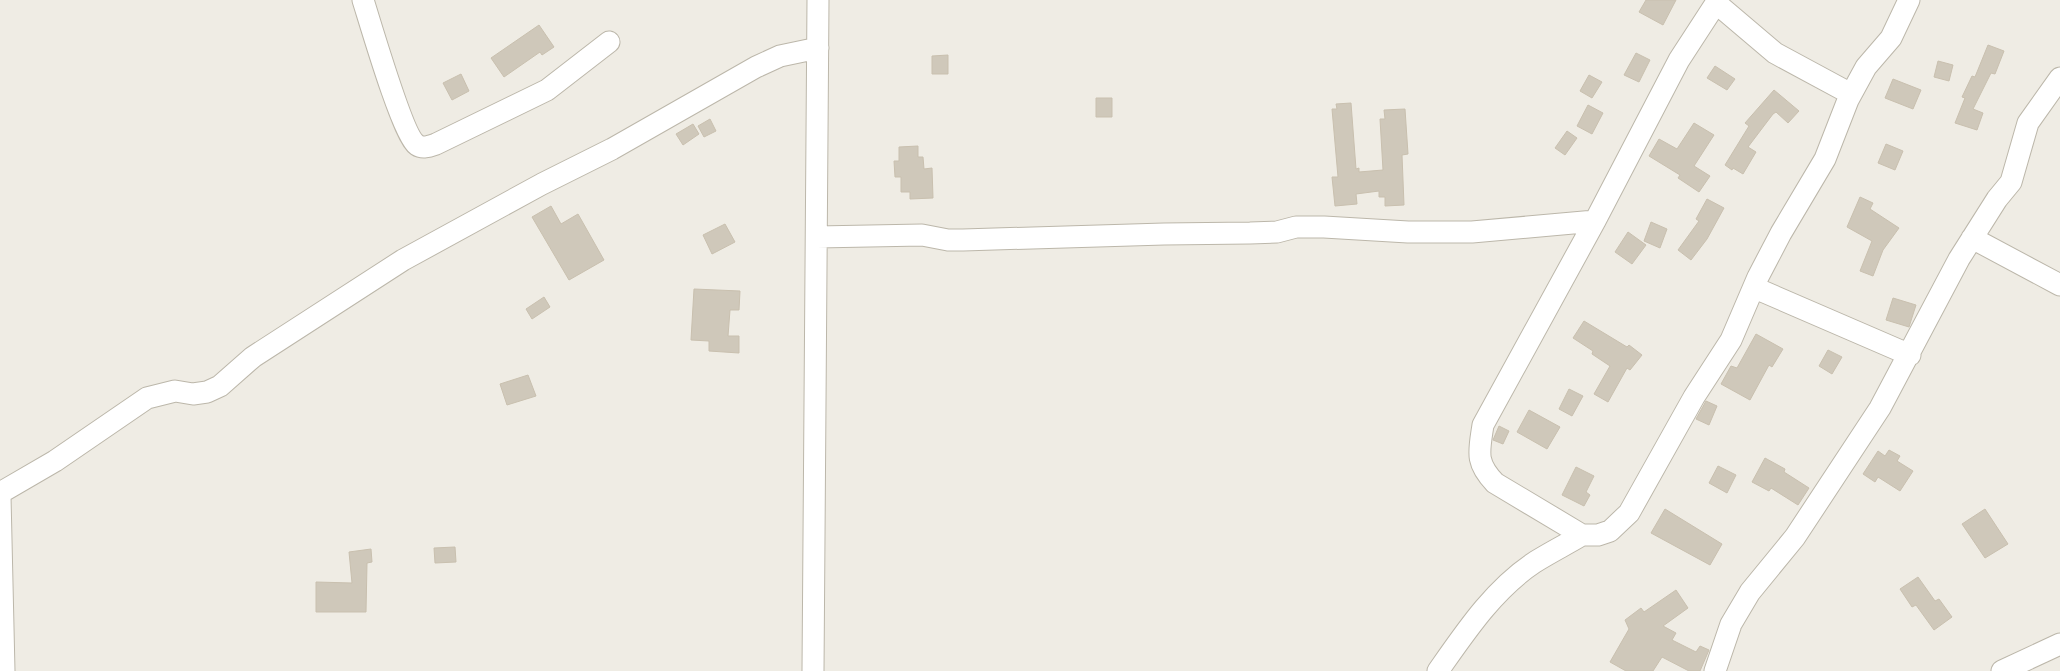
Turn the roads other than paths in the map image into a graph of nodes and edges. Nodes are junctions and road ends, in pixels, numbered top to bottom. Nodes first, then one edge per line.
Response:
1 (363, 0) edge
2 (818, 0) edge
3 (1909, 0) edge
4 (1717, 2) edge
5 (609, 42) dead end
6 (818, 48) junction
7 (2060, 78) edge
8 (1851, 94) junction
9 (1596, 221) junction
10 (817, 237) junction
11 (1972, 238) junction
12 (2060, 285) edge
13 (1754, 288) junction
14 (1910, 355) junction
15 (0, 495) edge
16 (1582, 535) junction
17 (2060, 644) edge
18 (4, 671) edge
19 (813, 671) edge
20 (1438, 671) edge
21 (1715, 671) edge
22 (2002, 671) edge

1 - 5 street
2 - 6 street
3 - 8 street
4 - 8 street
4 - 9 street
6 - 10 street
6 - 15 street
7 - 11 street
8 - 13 street
9 - 10 street
9 - 16 street
10 - 19 street
11 - 12 street
11 - 14 street
13 - 14 street
13 - 16 street
14 - 21 street
15 - 18 street
16 - 20 street
17 - 22 street

